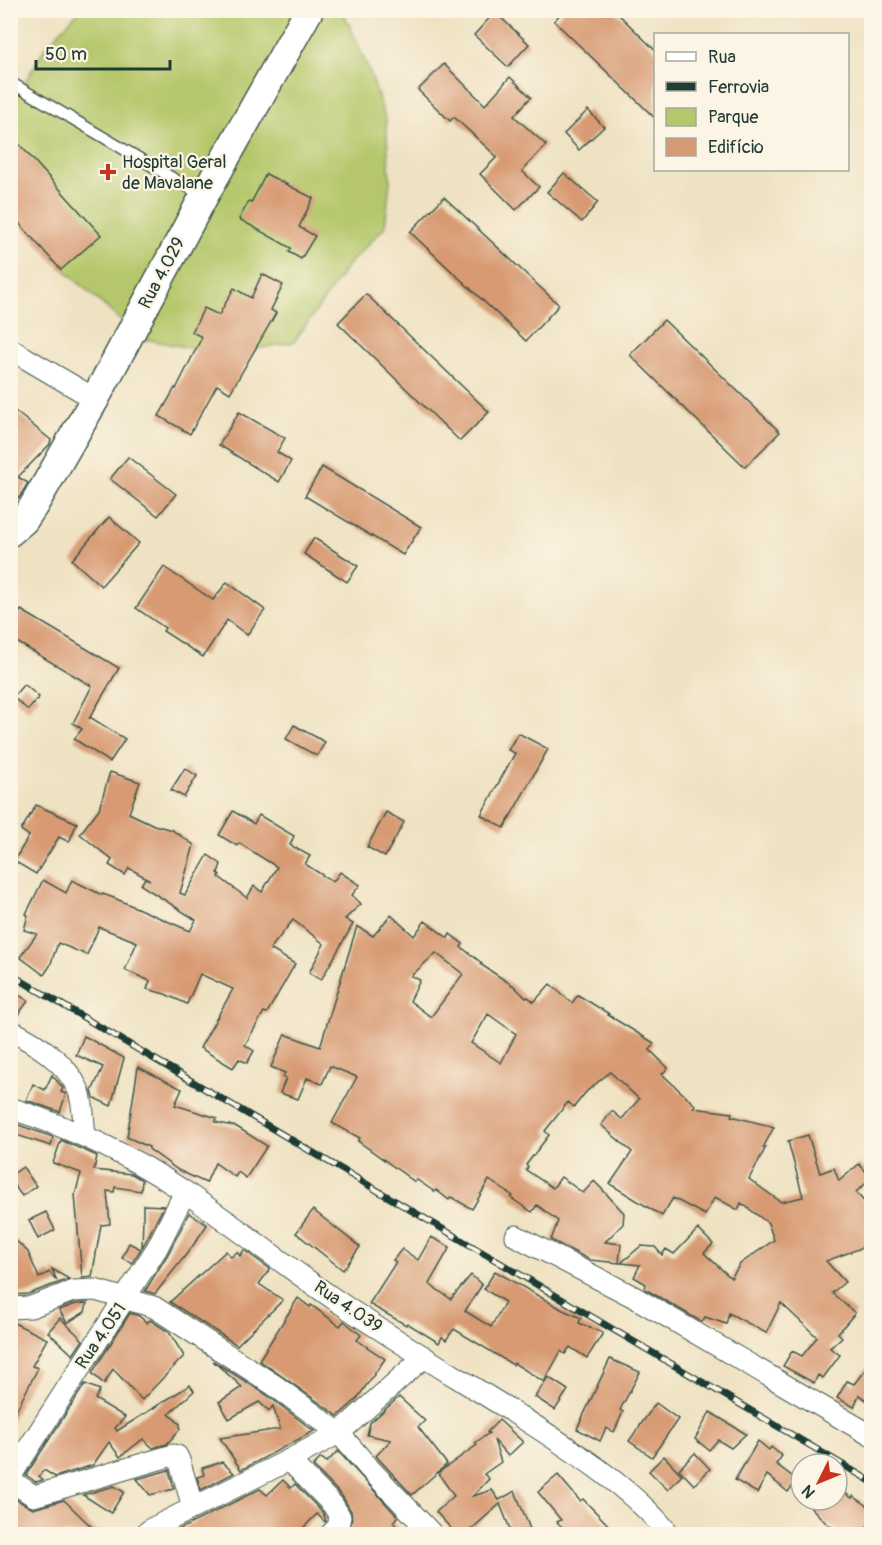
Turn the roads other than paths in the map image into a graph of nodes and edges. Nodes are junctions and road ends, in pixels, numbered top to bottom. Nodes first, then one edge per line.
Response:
1 (309, 10) edge
2 (10, 82) edge
3 (204, 196) junction
4 (10, 349) edge
5 (95, 399) junction
6 (10, 532) edge
7 (10, 1030) edge
8 (10, 1108) edge
9 (86, 1136) junction
10 (184, 1192) junction
11 (516, 1236) dead end
12 (125, 1300) junction
13 (10, 1308) edge
14 (424, 1356) junction
15 (339, 1433) junction
16 (872, 1436) edge
17 (288, 1460) junction
18 (10, 1478) edge
19 (193, 1507) junction
20 (151, 1532) edge
21 (331, 1534) edge
22 (432, 1534) edge
23 (669, 1534) edge

1 - 3 street, Rua 4.029
2 - 3 lane
3 - 5 street, Rua 4.029
4 - 5 street
5 - 6 street, Rua 4.029
7 - 9 street
8 - 9 street, Rua 4.039
9 - 10 street, Rua 4.039
10 - 12 street, Rua 4.051
10 - 14 street, Rua 4.039
11 - 16 street
12 - 13 street
12 - 15 street
12 - 18 street, Rua 4.051
14 - 15 street
14 - 23 street, Rua 4.039
15 - 17 street
15 - 22 street
17 - 19 street
17 - 21 street
18 - 19 street
19 - 20 street

